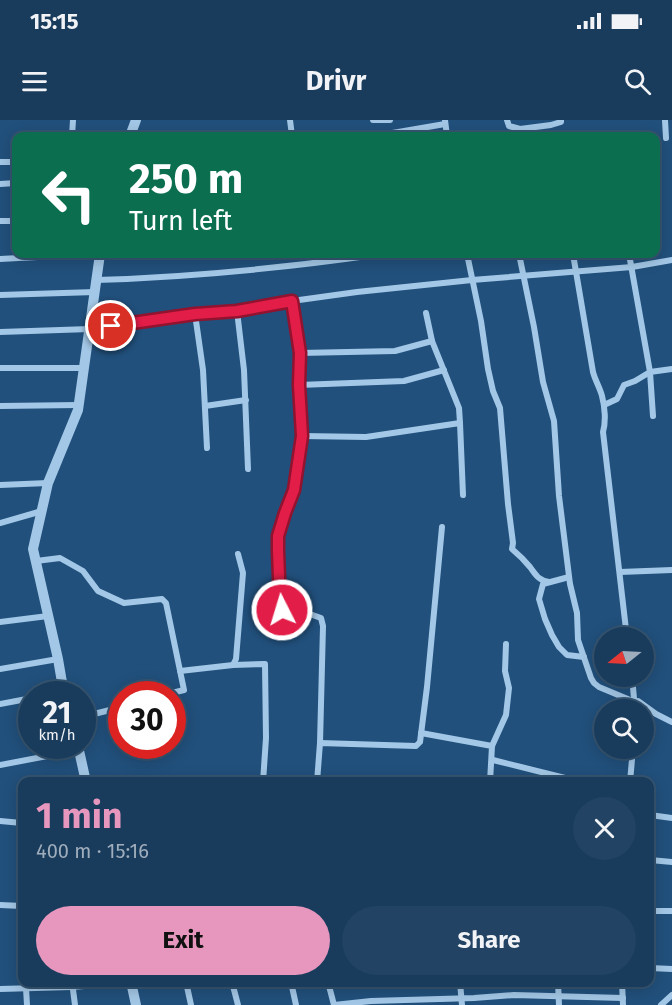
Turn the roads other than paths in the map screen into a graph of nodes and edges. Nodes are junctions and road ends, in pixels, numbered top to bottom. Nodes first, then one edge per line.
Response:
1 (373, 120) edge
2 (390, 120) edge
3 (507, 120) edge
4 (561, 120) edge
5 (665, 120) edge
6 (445, 122) edge
7 (395, 132) edge
8 (666, 138) dead end
9 (19, 258) edge
10 (99, 258) edge
11 (326, 258) edge
12 (354, 258) edge
13 (467, 258) edge
14 (520, 258) edge
15 (574, 258) edge
16 (630, 258) edge
17 (0, 259) edge
18 (672, 260) edge
19 (326, 262) junction
20 (632, 267) junction
21 (576, 271) junction
22 (523, 276) junction
23 (96, 280) junction
24 (472, 280) junction
25 (95, 292) junction
26 (0, 295) edge
27 (292, 301) junction
28 (237, 311) junction
29 (426, 313) dead end
30 (195, 314) junction
31 (90, 329) junction
32 (0, 332) edge
33 (432, 341) junction
34 (300, 353) junction
35 (0, 368) edge
36 (84, 369) junction
37 (672, 369) edge
38 (444, 370) junction
39 (650, 372) junction
40 (299, 385) junction
41 (246, 400) junction
42 (79, 405) junction
43 (604, 405) junction
44 (0, 406) edge
45 (205, 406) junction
46 (653, 416) dead end
47 (460, 423) junction
48 (302, 436) junction
49 (207, 448) dead end
50 (248, 469) dead end
51 (48, 483) junction
52 (0, 484) edge
53 (463, 495) dead end
54 (42, 511) junction
55 (0, 523) edge
56 (442, 527) dead end
57 (238, 554) dead end
58 (36, 561) junction
59 (672, 570) edge
60 (620, 572) junction
61 (569, 577) junction
62 (549, 582) junction
63 (48, 616) junction
64 (0, 622) edge
65 (626, 627) edge
66 (507, 644) dead end
67 (584, 657) junction
68 (58, 659) junction
69 (233, 665) junction
70 (0, 669) edge
71 (180, 671) junction
72 (62, 681) edge
73 (182, 681) edge
74 (628, 699) edge
75 (18, 701) edge
76 (0, 704) edge
77 (654, 713) edge
78 (672, 722) edge
79 (421, 733) junction
80 (320, 743) junction
81 (492, 746) junction
82 (28, 759) edge
83 (81, 759) edge
84 (632, 759) edge
85 (493, 760) junction
86 (0, 765) edge
87 (85, 777) edge
88 (263, 777) edge
89 (317, 777) edge
90 (491, 777) edge
91 (561, 777) edge
92 (630, 777) edge
93 (654, 816) edge
94 (672, 818) edge
95 (0, 821) edge
96 (18, 823) edge
97 (654, 860) edge
98 (672, 862) edge
99 (0, 905) edge
100 (18, 906) edge
101 (654, 911) edge
102 (672, 911) edge
103 (654, 968) edge
104 (672, 969) edge
105 (41, 987) edge
106 (72, 987) edge
107 (133, 987) edge
108 (187, 987) edge
109 (233, 987) edge
110 (292, 987) edge
111 (329, 987) edge
112 (460, 987) edge
113 (558, 987) edge
114 (26, 988) junction
115 (0, 989) edge
116 (672, 995) edge
117 (558, 996) junction
118 (461, 1002) edge
119 (622, 1002) edge
120 (27, 1005) edge
121 (75, 1005) edge
122 (136, 1005) edge
123 (190, 1005) edge
124 (238, 1005) edge
125 (296, 1005) edge
126 (559, 1005) edge
127 (662, 1005) edge

1 - 2 street
3 - 4 street
5 - 8 street
6 - 7 street
9 - 17 street
10 - 23 street
11 - 19 street
12 - 19 street
13 - 24 street
14 - 22 street
15 - 21 street
16 - 20 street
18 - 20 street
19 - 23 street
20 - 21 street
20 - 39 street
21 - 22 street
21 - 43 street
22 - 24 street
22 - 61 street
23 - 25 street
24 - 27 street
24 - 62 street
25 - 26 street
25 - 31 street
27 - 28 street
27 - 34 street
28 - 30 street
28 - 41 street
29 - 33 street
30 - 31 street
30 - 45 street
31 - 32 street
31 - 36 street
33 - 34 street
33 - 38 street
34 - 40 street
35 - 36 street
36 - 42 street
37 - 39 street
38 - 40 street
38 - 47 street
39 - 43 street
39 - 46 street
40 - 48 street
41 - 45 street
41 - 50 street
42 - 44 street
42 - 51 street
43 - 60 street
45 - 49 street
47 - 48 street
47 - 53 street
48 - 80 street
51 - 52 street
51 - 54 street
54 - 55 street
54 - 58 street
56 - 79 street
57 - 69 street
58 - 63 street
58 - 71 street
59 - 60 street
60 - 65 street
61 - 62 street
61 - 67 street
62 - 67 street
63 - 64 street
63 - 68 street
66 - 81 street
67 - 74 street
68 - 70 street
68 - 72 street
69 - 71 street
69 - 88 street
71 - 73 street
75 - 76 street
77 - 78 street
79 - 80 street
79 - 81 street
80 - 89 street
81 - 85 street
82 - 86 street
83 - 87 street
84 - 92 street
85 - 90 street
85 - 91 street
93 - 94 street
95 - 96 street
97 - 98 street
99 - 100 street
101 - 102 street
103 - 104 street
105 - 114 street
106 - 121 street
107 - 122 street
108 - 123 street
109 - 124 street
110 - 125 street
111 - 118 street
112 - 118 street
113 - 117 street
114 - 115 street
114 - 120 street
116 - 127 street
117 - 118 street
117 - 119 street
117 - 126 street

